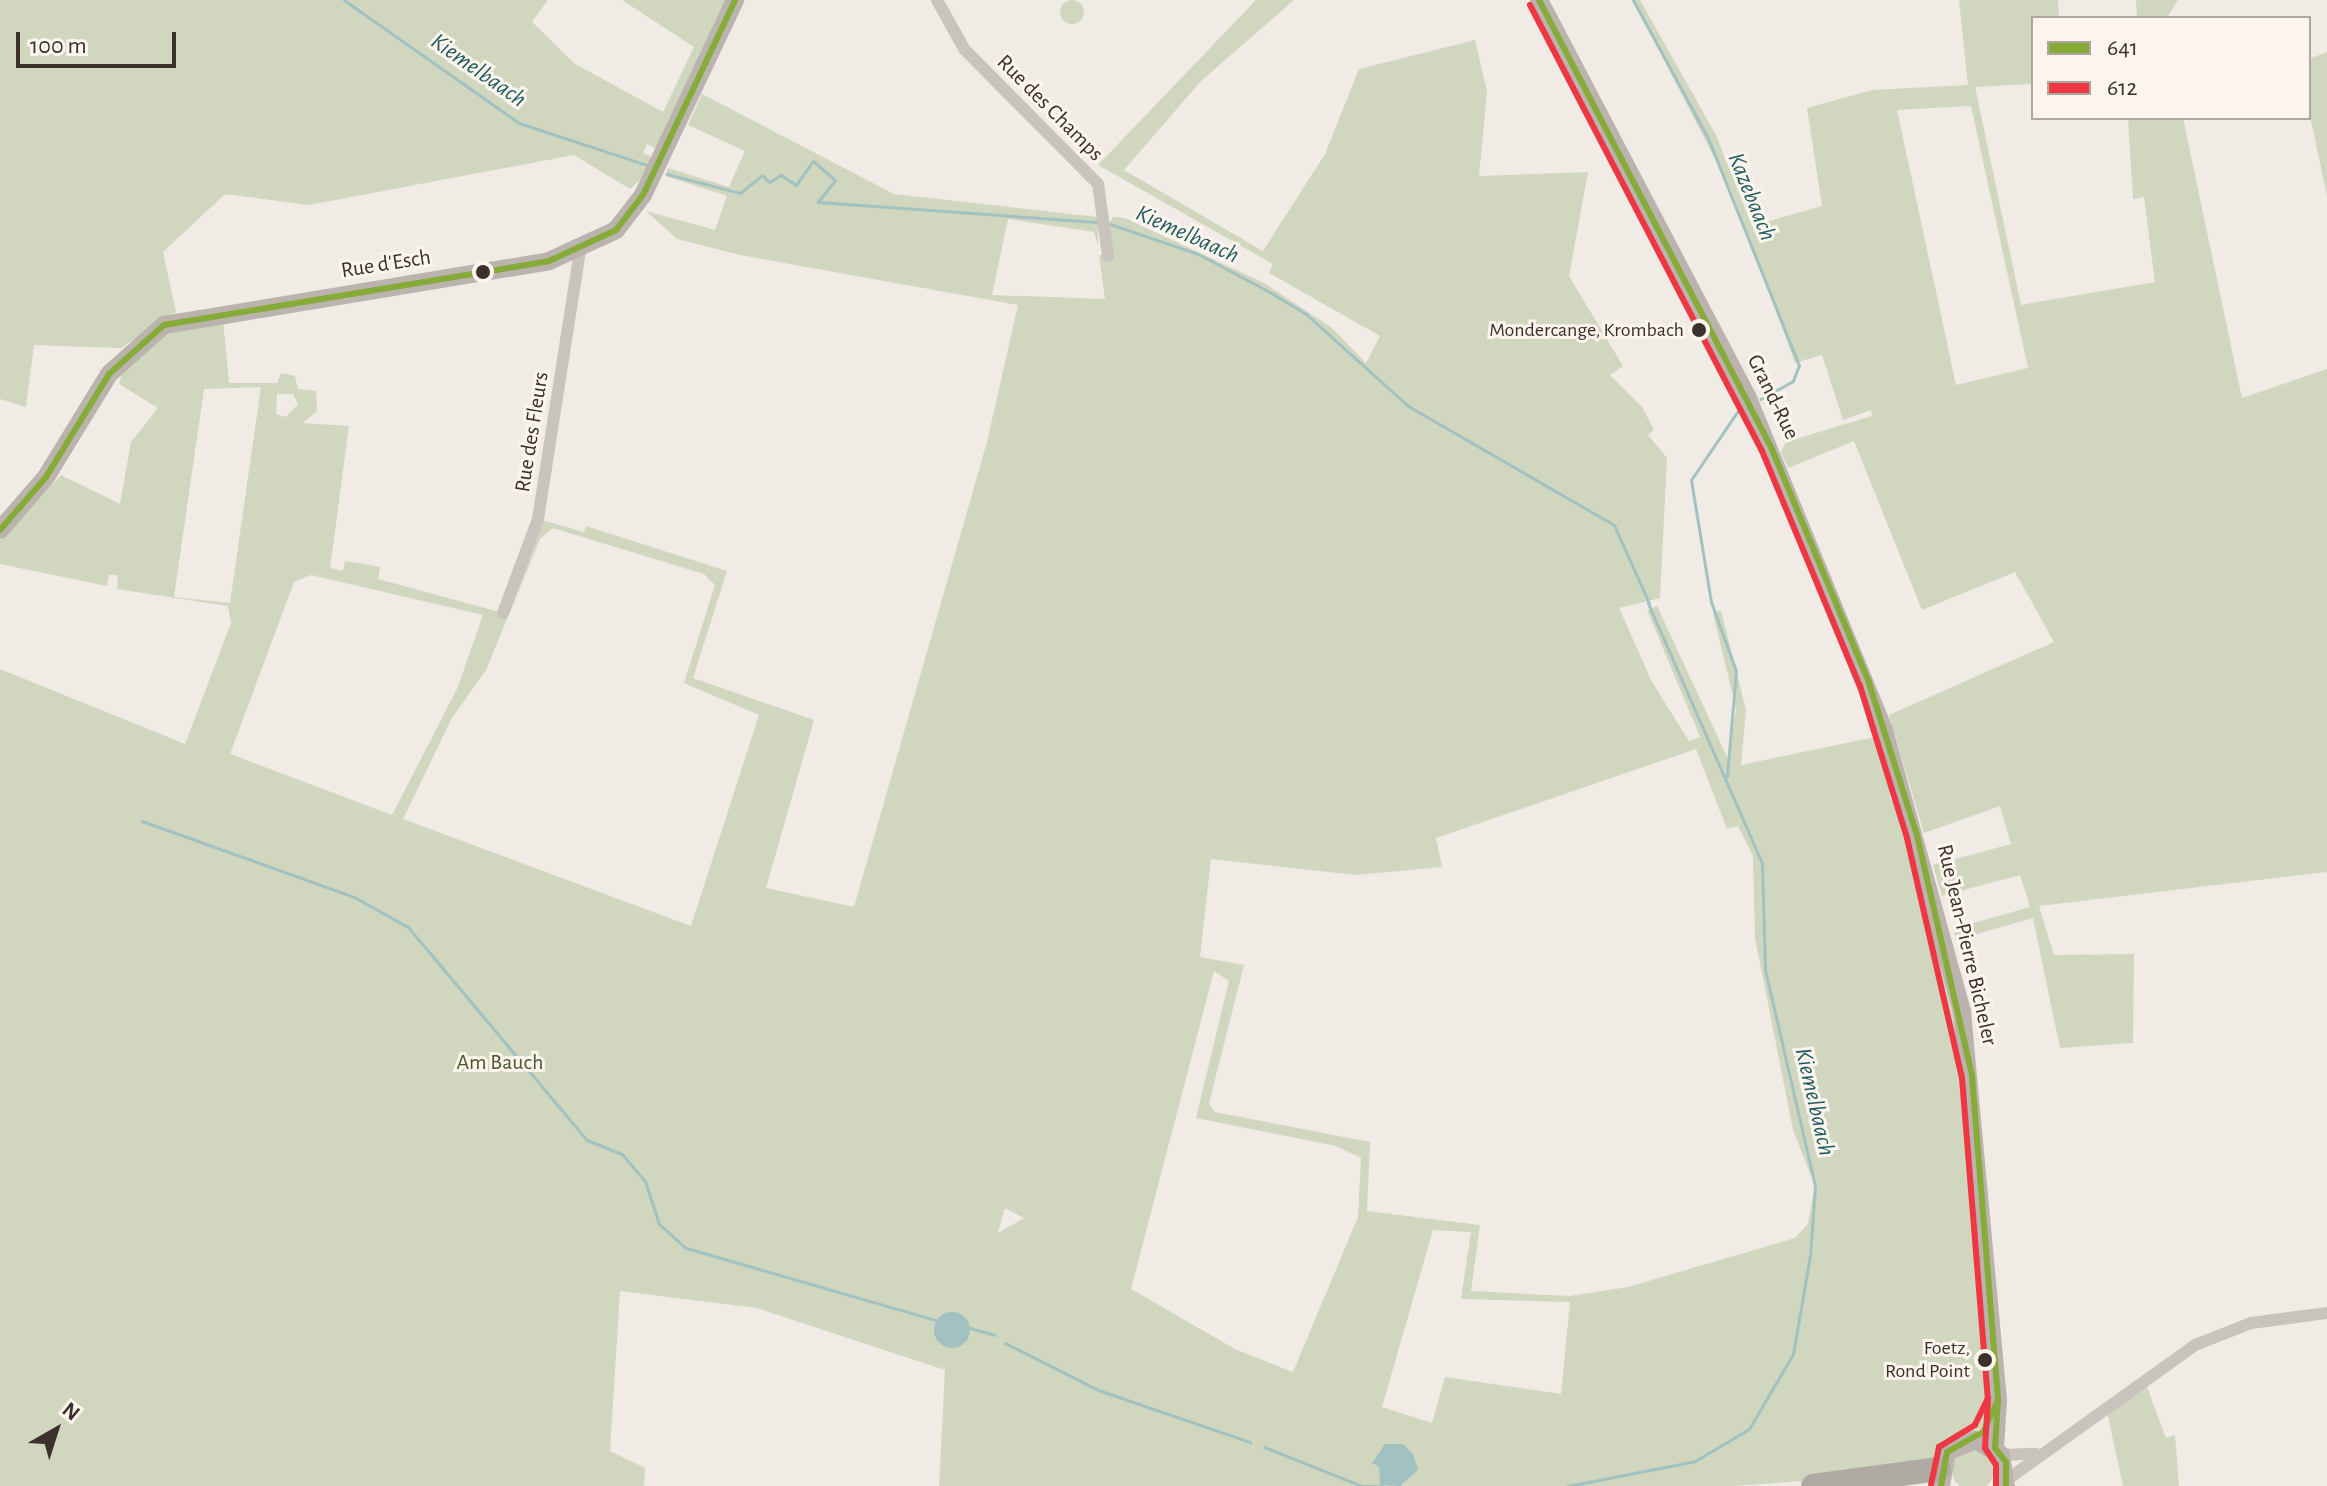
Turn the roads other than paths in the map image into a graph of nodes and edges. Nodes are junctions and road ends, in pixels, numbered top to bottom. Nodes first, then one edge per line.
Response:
1 (735, 0) edge
2 (937, 0) edge
3 (1539, 0) edge
4 (580, 252) junction
5 (1108, 255) dead end
6 (0, 530) edge
7 (503, 613) dead end
8 (1917, 835) joint
9 (2327, 1313) edge
10 (1998, 1400) junction
11 (1975, 1440) junction
12 (1998, 1451) junction
13 (2039, 1454) junction
14 (1940, 1478) edge
15 (2007, 1483) edge
16 (1813, 1486) edge

1 - 4 main road, Rue d'Esch
2 - 5 street, Rue des Champs
3 - 8 main road, Grand-Rue
4 - 6 main road, Rue d'Esch
4 - 7 street, Rue des Fleurs
8 - 10 main road, Rue Jean-Pierre Bicheler
9 - 13 street
10 - 11 main road
10 - 12 main road, Rue Jean-Pierre Bicheler
11 - 12 main road
11 - 14 main road
12 - 13 street
12 - 15 main road, Rue Jean-Pierre Bicheler
13 - 15 street
14 - 16 highway

